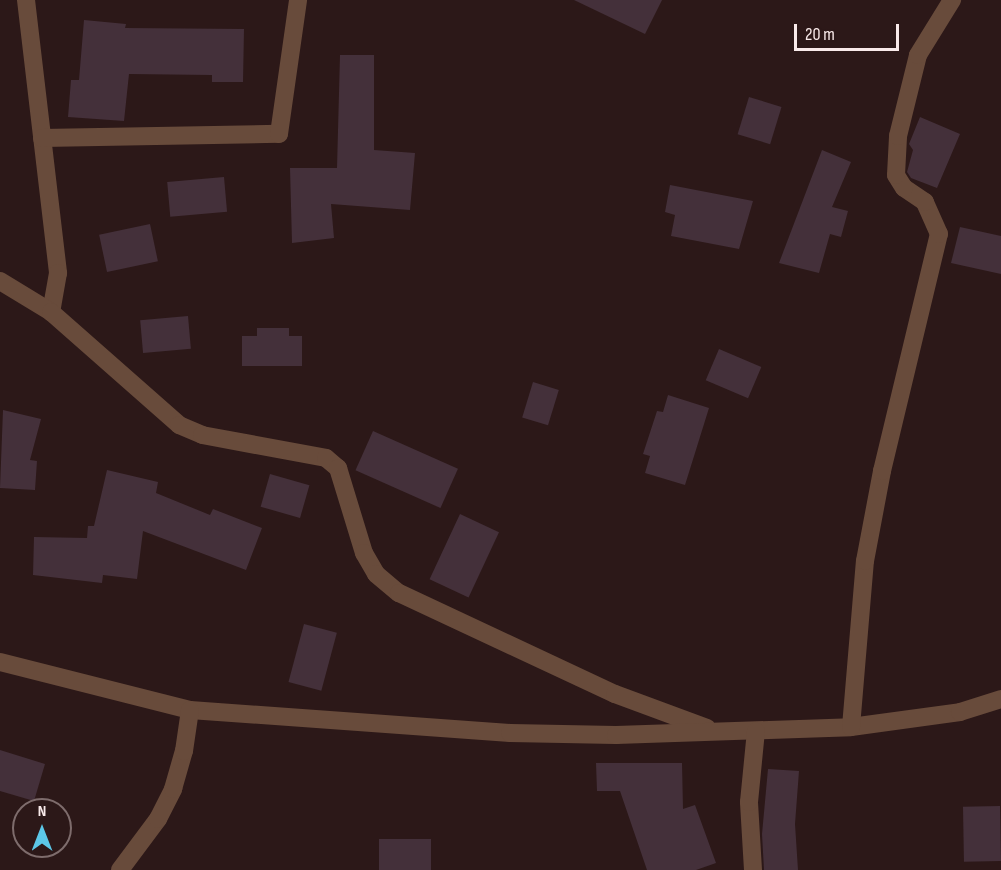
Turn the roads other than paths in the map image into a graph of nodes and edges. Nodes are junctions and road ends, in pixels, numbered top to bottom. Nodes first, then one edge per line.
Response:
1 (26, 0) edge
2 (298, 0) edge
3 (952, 0) edge
4 (42, 138) junction
5 (0, 281) edge
6 (51, 312) junction
7 (0, 662) edge
8 (1001, 699) edge
9 (190, 710) junction
10 (851, 727) junction
11 (756, 731) junction
12 (724, 733) junction
13 (120, 870) edge
14 (753, 870) edge

1 - 4 street
2 - 4 street
3 - 10 street
4 - 6 street
5 - 6 street
6 - 12 street
7 - 9 street
8 - 10 street
9 - 12 street
9 - 13 street
10 - 11 street
11 - 12 street
11 - 14 street

